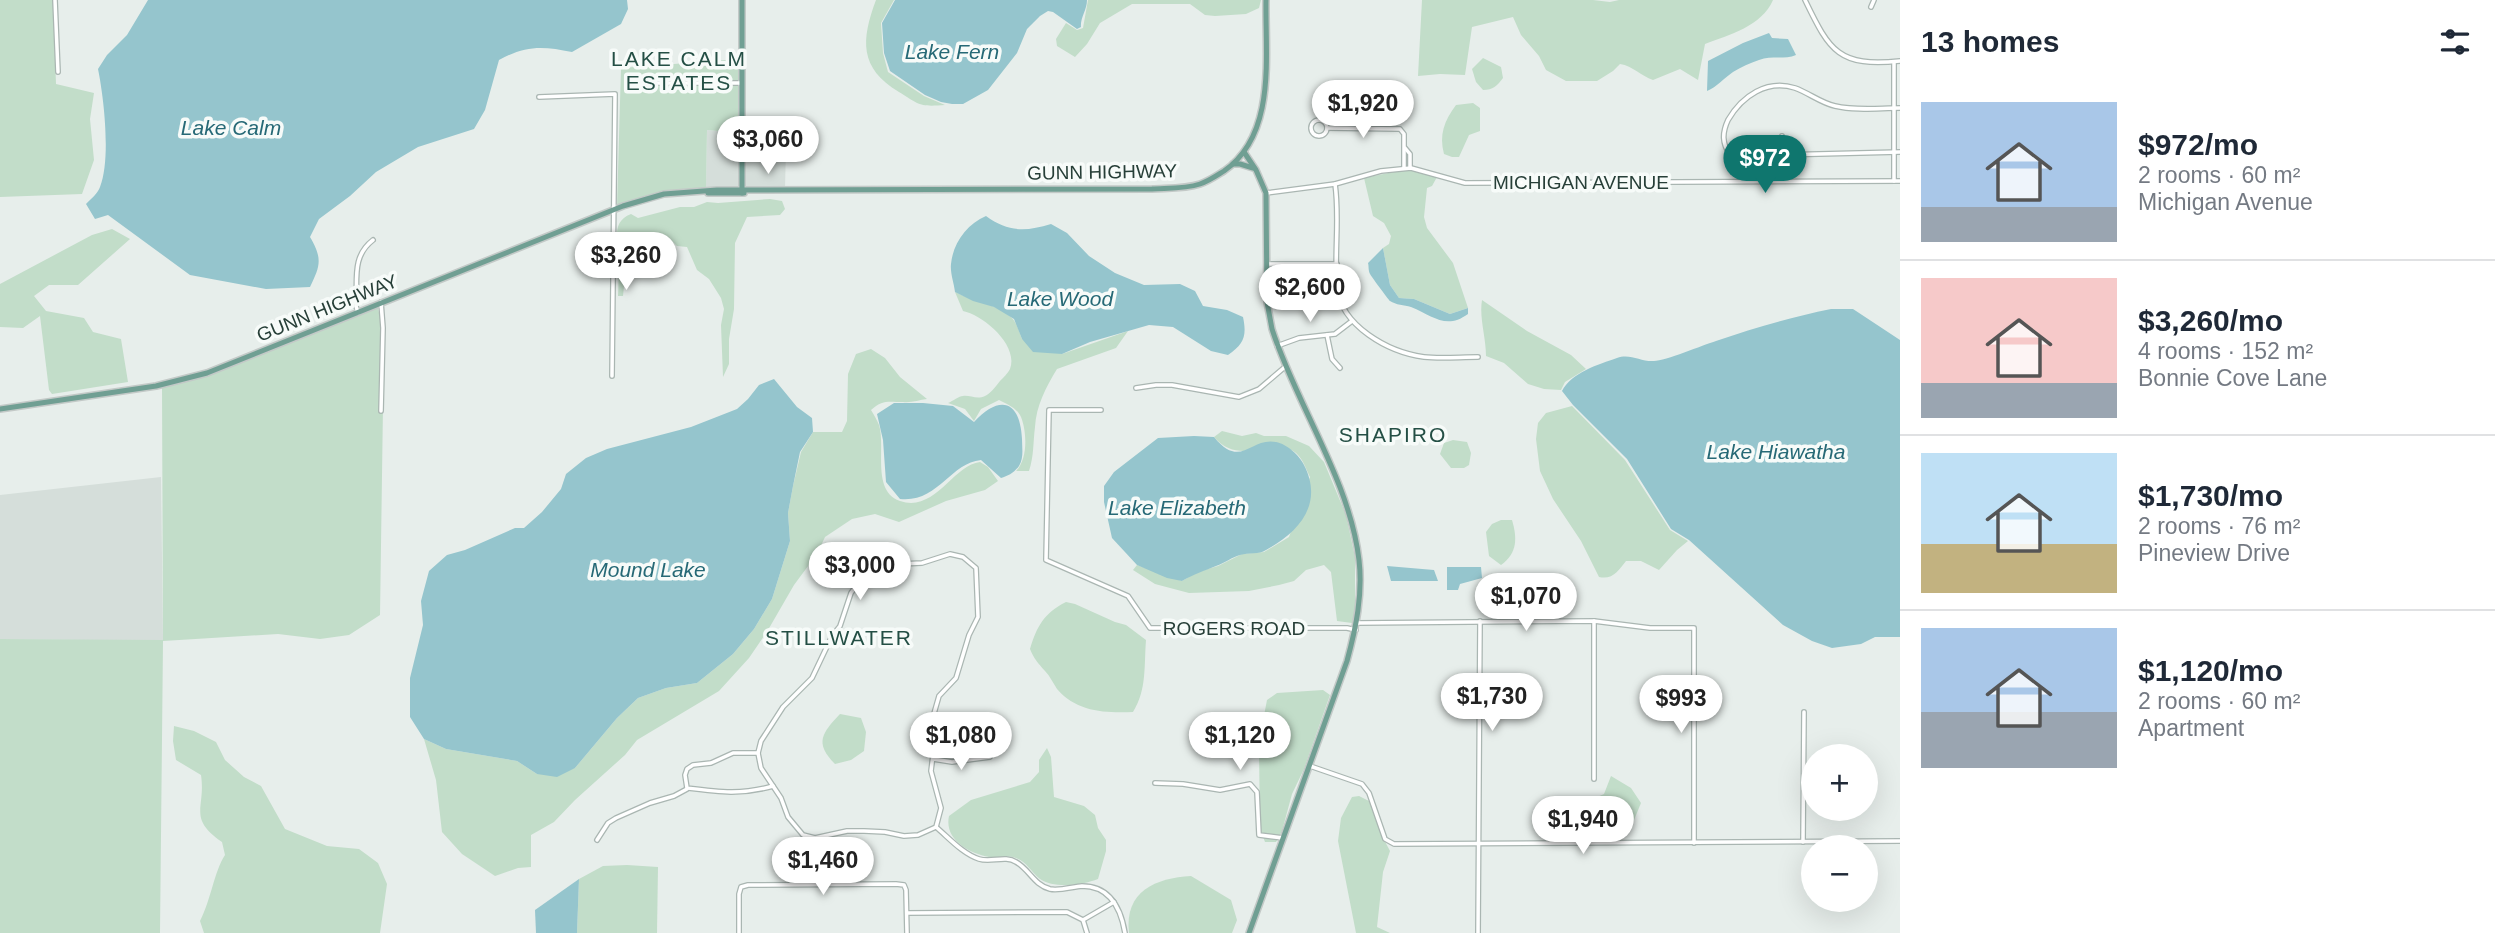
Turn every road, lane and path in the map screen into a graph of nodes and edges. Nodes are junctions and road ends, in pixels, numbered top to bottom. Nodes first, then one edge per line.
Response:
1 (55, 0) edge
2 (742, 0) edge
3 (1266, 0) edge
4 (1805, 0) edge
5 (1874, 0) edge
6 (1871, 7) dead end
7 (1900, 61) edge
8 (1894, 62) junction
9 (58, 72) dead end
10 (636, 83) dead end
11 (742, 83) junction
12 (539, 97) dead end
13 (1897, 108) edge
14 (1327, 128) junction
15 (1782, 136) dead end
16 (1404, 146) junction
17 (1244, 152) junction
18 (1898, 152) edge
19 (1783, 156) junction
20 (1233, 164) junction
21 (1404, 168) junction
22 (1410, 168) junction
23 (1256, 170) junction
24 (1897, 181) edge
25 (1335, 184) junction
26 (742, 191) junction
27 (1266, 192) junction
28 (613, 210) junction
29 (373, 240) dead end
30 (1267, 264) junction
31 (1337, 264) junction
32 (381, 302) junction
33 (358, 313) junction
34 (1352, 321) junction
35 (1327, 335) junction
36 (1277, 346) junction
37 (1478, 357) dead end
38 (1286, 366) junction
39 (1340, 368) dead end
40 (612, 376) dead end
41 (1136, 388) dead end
42 (0, 409) edge
43 (1101, 410) dead end
44 (381, 411) dead end
45 (1480, 621) junction
46 (1594, 621) junction
47 (1356, 627) junction
48 (1804, 712) dead end
49 (758, 752) junction
50 (990, 757) dead end
51 (933, 759) junction
52 (1310, 766) junction
53 (1594, 779) dead end
54 (1155, 783) dead end
55 (773, 786) junction
56 (687, 788) junction
57 (936, 827) junction
58 (1803, 835) edge
59 (1283, 838) junction
60 (597, 840) dead end
61 (1878, 841) edge
62 (1900, 841) edge
63 (1801, 842) edge
64 (1693, 843) junction
65 (1479, 844) junction
66 (1114, 902) junction
67 (907, 913) junction
68 (1083, 920) junction
69 (739, 933) edge
70 (907, 933) edge
71 (1087, 933) edge
72 (1125, 933) edge
73 (1249, 933) edge
74 (1478, 933) edge

1 - 9 street
2 - 11 main road
3 - 17 main road, GUNN HIGHWAY
4 - 8 street
5 - 6 street
7 - 8 street
8 - 13 street
10 - 11 street
11 - 26 main road
12 - 28 street
13 - 18 street
13 - 19 street
14 - 14 street
14 - 16 street
15 - 19 street
16 - 21 street
16 - 22 street
17 - 20 main road, GUNN HIGHWAY
17 - 23 main road
18 - 19 street
18 - 24 street
20 - 23 main road
20 - 26 main road, GUNN HIGHWAY
21 - 22 street, MICHIGAN AVENUE
21 - 25 street, MICHIGAN AVENUE
22 - 24 street, MICHIGAN AVENUE
23 - 27 main road
25 - 27 street, MICHIGAN AVENUE
25 - 31 street
26 - 28 main road, GUNN HIGHWAY
27 - 30 main road
28 - 32 main road, GUNN HIGHWAY
28 - 40 street
29 - 33 street
30 - 31 street
30 - 36 main road
31 - 34 street
32 - 33 main road, GUNN HIGHWAY
32 - 44 street
33 - 42 main road, GUNN HIGHWAY
34 - 35 street
34 - 37 street
35 - 36 street
35 - 39 street
36 - 38 main road
38 - 41 street
38 - 47 main road
43 - 47 street, ROGERS ROAD
45 - 46 street
45 - 47 street
45 - 65 street
46 - 53 street
46 - 64 street
47 - 52 main road
48 - 58 street
49 - 51 street
49 - 55 street
49 - 56 street
50 - 51 street
51 - 57 street
52 - 59 main road
52 - 65 street
54 - 59 street
55 - 56 street
55 - 57 street
56 - 60 street
57 - 66 street
59 - 73 main road
61 - 62 street
63 - 64 street
64 - 65 street
65 - 74 street
66 - 68 street
66 - 72 street
67 - 68 street
67 - 69 street
67 - 70 street
68 - 71 street

